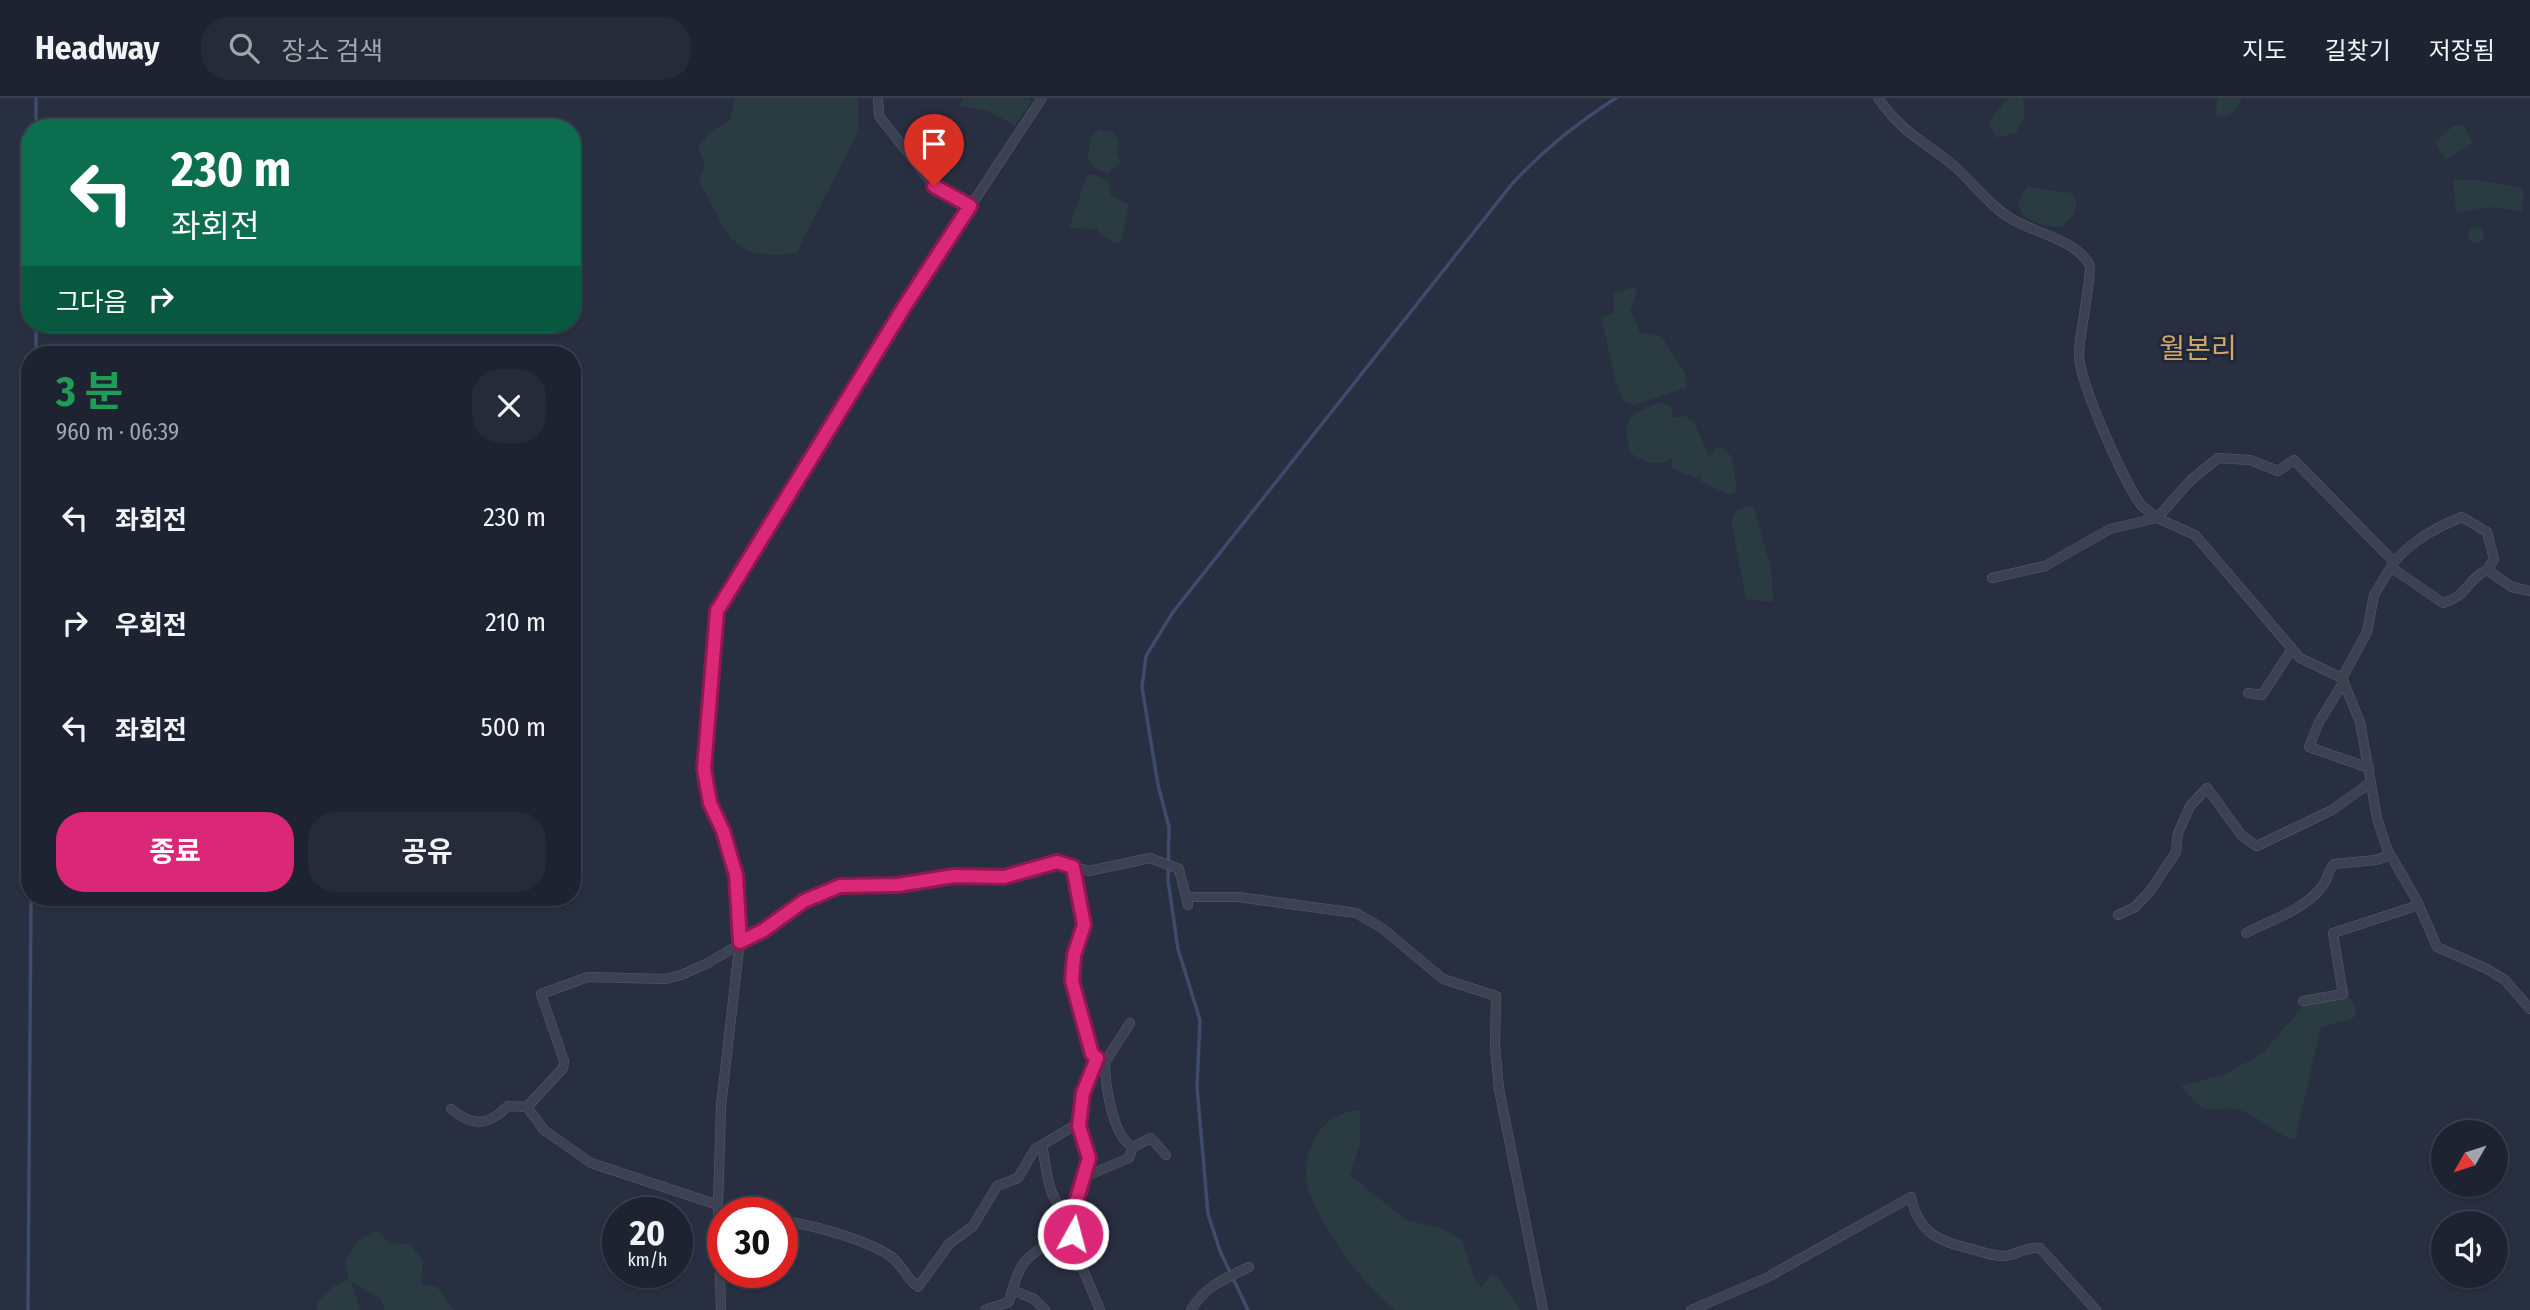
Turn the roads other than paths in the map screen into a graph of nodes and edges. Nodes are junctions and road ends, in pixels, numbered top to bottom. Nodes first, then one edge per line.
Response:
1 (1042, 98) edge
2 (1878, 98) edge
3 (880, 100) edge
4 (970, 206) junction
5 (2157, 518) junction
6 (2393, 565) junction
7 (2487, 570) junction
8 (1992, 578) dead end
9 (2530, 591) edge
10 (2291, 649) junction
11 (2343, 681) junction
12 (2248, 693) dead end
13 (2369, 768) junction
14 (2370, 783) junction
15 (2390, 855) junction
16 (1073, 867) junction
17 (2419, 905) junction
18 (2118, 915) dead end
19 (2246, 933) dead end
20 (740, 942) junction
21 (2303, 1001) dead end
22 (2530, 1009) edge
23 (1130, 1023) dead end
24 (1101, 1060) junction
25 (527, 1107) junction
26 (451, 1109) dead end
27 (1080, 1123) junction
28 (1042, 1146) junction
29 (1133, 1147) junction
30 (1166, 1155) dead end
31 (1084, 1177) junction
32 (718, 1197) edge
33 (707, 1201) edge
34 (1073, 1215) junction
35 (798, 1224) edge
36 (1073, 1234) junction
37 (1245, 1269) dead end
38 (721, 1288) edge
39 (1012, 1290) junction
40 (721, 1310) edge
41 (985, 1310) edge
42 (1045, 1310) edge
43 (1100, 1310) edge
44 (1191, 1310) edge
45 (1543, 1310) edge
46 (1691, 1310) edge
47 (2096, 1310) edge

1 - 4 street
2 - 5 street
3 - 4 street
4 - 20 street
5 - 6 street
5 - 8 street
5 - 10 street
6 - 7 street
6 - 7 street
6 - 11 street
7 - 9 street
10 - 11 street
10 - 12 street
11 - 13 street
11 - 13 street
13 - 14 street
14 - 15 street
14 - 18 street
15 - 17 street
15 - 19 street
16 - 20 street
16 - 24 street
16 - 45 street
17 - 21 street
17 - 22 street
20 - 25 street
20 - 32 street
23 - 24 street
24 - 27 street
24 - 29 street
25 - 26 street
25 - 33 street
27 - 28 street
27 - 31 street
28 - 34 street
28 - 35 street
29 - 30 street
29 - 31 street
31 - 34 street
34 - 36 street
36 - 39 street
36 - 43 street
37 - 44 street
38 - 40 street
39 - 41 street
39 - 42 street
46 - 47 street

